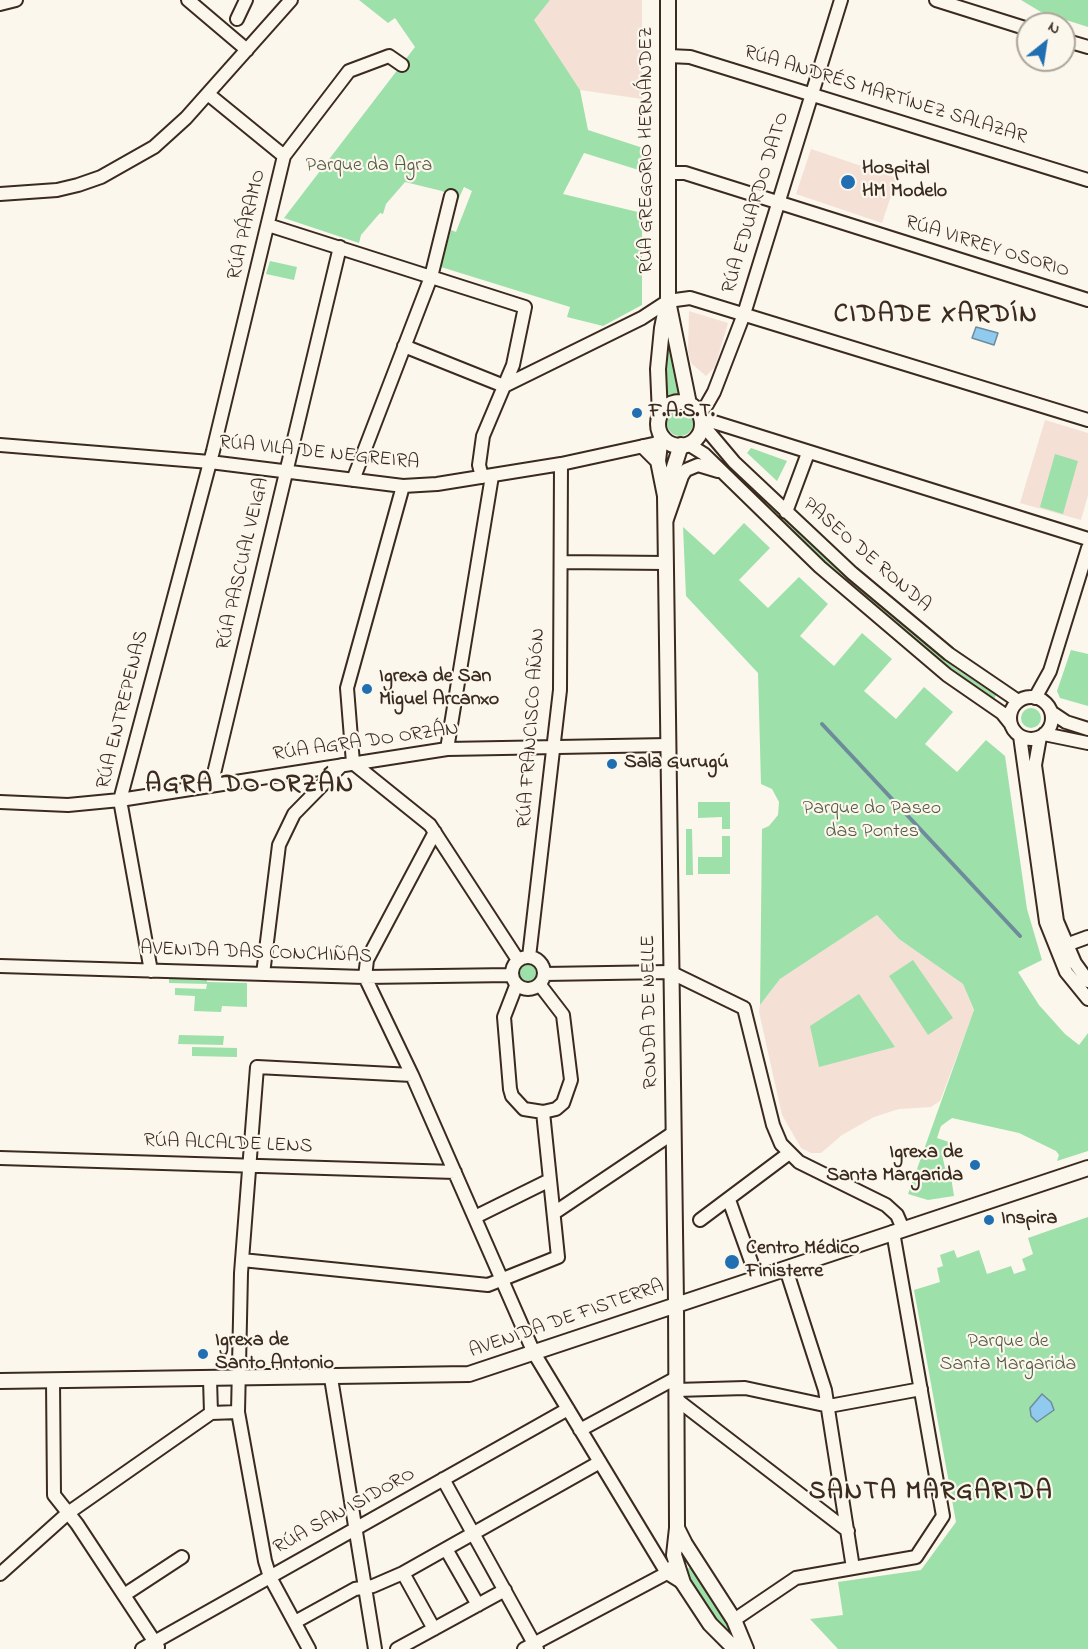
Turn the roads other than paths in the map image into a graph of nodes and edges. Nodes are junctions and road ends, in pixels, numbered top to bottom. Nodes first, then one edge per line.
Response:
1 (16, 0) edge
2 (188, 0) edge
3 (246, 0) edge
4 (291, 0) edge
5 (668, 0) edge
6 (841, 0) edge
7 (936, 0) edge
8 (0, 4) edge
9 (237, 19) dead end
10 (1016, 25) edge
11 (247, 50) junction
12 (669, 56) junction
13 (402, 65) dead end
14 (811, 93) junction
15 (208, 94) junction
16 (284, 156) junction
17 (668, 173) junction
18 (1088, 180) edge
19 (0, 194) edge
20 (451, 196) dead end
21 (778, 203) junction
22 (268, 225) junction
23 (340, 247) junction
24 (431, 277) junction
25 (1088, 300) edge
26 (668, 301) junction
27 (744, 314) junction
28 (404, 346) junction
29 (504, 386) junction
30 (660, 415) junction
31 (698, 415) junction
32 (1088, 420) edge
33 (663, 439) junction
34 (685, 444) junction
35 (0, 445) edge
36 (644, 447) junction
37 (808, 453) junction
38 (658, 461) junction
39 (210, 462) junction
40 (561, 464) junction
41 (286, 472) junction
42 (723, 473) junction
43 (487, 476) junction
44 (353, 480) junction
45 (403, 486) junction
46 (665, 496) junction
47 (786, 512) junction
48 (666, 523) junction
49 (1088, 538) edge
50 (1088, 548) edge
51 (562, 562) junction
52 (666, 563) junction
53 (1035, 698) junction
54 (1018, 701) junction
55 (1051, 712) junction
56 (1010, 723) junction
57 (1088, 729) edge
58 (1020, 736) junction
59 (1042, 736) junction
60 (1088, 743) edge
61 (668, 745) junction
62 (555, 747) junction
63 (447, 749) junction
64 (347, 764) junction
65 (211, 786) junction
66 (120, 800) junction
67 (0, 802) edge
68 (435, 832) junction
69 (1088, 938) edge
70 (1066, 945) junction
71 (524, 959) junction
72 (1088, 964) edge
73 (0, 966) edge
74 (151, 971) junction
75 (670, 972) junction
76 (263, 974) junction
77 (365, 977) junction
78 (542, 979) junction
79 (514, 980) junction
80 (1087, 980) edge
81 (1088, 999) edge
82 (412, 1075) junction
83 (543, 1112) junction
84 (673, 1133) junction
85 (788, 1154) junction
86 (0, 1158) edge
87 (251, 1165) junction
88 (1088, 1168) edge
89 (455, 1172) junction
90 (550, 1180) junction
91 (729, 1200) junction
92 (554, 1213) junction
93 (475, 1217) junction
94 (700, 1221) dead end
95 (898, 1231) junction
96 (242, 1260) junction
97 (786, 1269) junction
98 (757, 1278) junction
99 (502, 1280) junction
100 (676, 1303) junction
101 (534, 1353) junction
102 (331, 1378) junction
103 (210, 1379) junction
104 (238, 1379) junction
105 (0, 1381) edge
106 (53, 1381) junction
107 (676, 1389) junction
108 (921, 1389) junction
109 (829, 1406) junction
110 (568, 1409) junction
111 (238, 1412) junction
112 (211, 1413) junction
113 (580, 1430) junction
114 (600, 1462) junction
115 (443, 1479) junction
116 (68, 1513) junction
117 (677, 1528) junction
118 (355, 1530) junction
119 (848, 1531) junction
120 (473, 1533) junction
121 (684, 1544) junction
122 (446, 1549) junction
123 (182, 1557) dead end
124 (671, 1568) junction
125 (853, 1568) junction
126 (404, 1573) junction
127 (0, 1574) edge
128 (270, 1577) junction
129 (365, 1588) junction
130 (505, 1590) junction
131 (124, 1595) junction
132 (478, 1605) junction
133 (734, 1620) junction
134 (295, 1622) junction
135 (434, 1629) junction
136 (720, 1642) edge
137 (157, 1646) edge
138 (532, 1647) edge
139 (142, 1649) edge
140 (309, 1649) edge
141 (375, 1649) edge
142 (397, 1649) edge
143 (735, 1649) edge
144 (746, 1649) edge

1 - 8 street
2 - 11 street
3 - 9 street
4 - 11 street
5 - 12 street, RÚA GREGORIO HERNÁNDEZ
6 - 14 street, RÚA EDUARDO DATO
7 - 10 street
11 - 15 street
12 - 14 street, RÚA ANDRÉS MARTÍNEZ SALAZAR
12 - 17 street, RÚA GREGORIO HERNÁNDEZ
13 - 16 street, RÚA PÁRAMO
14 - 18 street, RÚA ANDRÉS MARTÍNEZ SALAZAR
14 - 21 street, RÚA EDUARDO DATO
15 - 16 street
15 - 19 street
16 - 22 street, RÚA PÁRAMO
17 - 21 street, RÚA VIRREY OSORIO
17 - 26 street, RÚA GREGORIO HERNÁNDEZ
20 - 24 street
21 - 25 street, RÚA VIRREY OSORIO
21 - 27 street, RÚA EDUARDO DATO
22 - 23 street
22 - 39 street, RÚA PÁRAMO
23 - 24 street
23 - 41 street, RÚA PASCUAL VEIGA
24 - 28 street
24 - 29 street
26 - 27 street
26 - 29 street
26 - 30 street, RÚA GREGORIO HERNÁNDEZ
26 - 31 street, RÚA GREGORIO HERNÁNDEZ
27 - 31 street, RÚA EDUARDO DATO
27 - 32 street
28 - 29 street
28 - 44 street
29 - 43 street
30 - 31 street
30 - 33 street
31 - 34 street
31 - 37 street
31 - 47 street, PASEO DE RONDA
33 - 34 street
33 - 36 street, RÚA VILA DE NEGREIRA
33 - 38 street, RONDA DE NELLE
34 - 42 street, PASEO DE RONDA
34 - 46 street, RONDA DE NELLE
35 - 39 street, RÚA VILA DE NEGREIRA
36 - 38 street
36 - 40 street, RÚA VILA DE NEGREIRA
37 - 47 street
37 - 49 street
38 - 46 street, RONDA DE NELLE
39 - 41 street, RÚA VILA DE NEGREIRA
39 - 66 street, RÚA ENTREPENAS
40 - 43 street, RÚA VILA DE NEGREIRA
40 - 51 street, RÚA FRANCISCO AÑÓN
41 - 44 street, RÚA VILA DE NEGREIRA
41 - 65 street, RÚA PASCUAL VEIGA
42 - 48 street
42 - 56 street, PASEO DE RONDA
43 - 45 street, RÚA VILA DE NEGREIRA
43 - 63 street
44 - 45 street, RÚA VILA DE NEGREIRA
45 - 64 street
46 - 48 street, RONDA DE NELLE
47 - 54 street, PASEO DE RONDA
48 - 52 street, RONDA DE NELLE
50 - 53 street
51 - 52 street
51 - 62 street, RÚA FRANCISCO AÑÓN
52 - 61 street, RONDA DE NELLE
53 - 54 street
53 - 55 street
54 - 56 street
55 - 57 street
55 - 59 street
56 - 58 street
58 - 59 street
58 - 81 street
59 - 60 street
59 - 70 street
61 - 62 street, RÚA AGRA DO ORZÁN
61 - 75 street, RONDA DE NELLE
62 - 63 street, RÚA AGRA DO ORZÁN
62 - 71 street, RÚA FRANCISCO AÑÓN
63 - 64 street, RÚA AGRA DO ORZÁN
64 - 65 street, RÚA AGRA DO ORZÁN
64 - 68 street
64 - 76 street
65 - 66 street, RÚA AGRA DO ORZÁN
66 - 67 street, RÚA AGRA DO ORZÁN
66 - 74 street, RÚA ENTREPENAS
68 - 71 street
68 - 77 street
69 - 70 street
70 - 80 street
71 - 78 street
71 - 79 street
72 - 80 street
73 - 74 street, AVENIDA DAS CONCHIÑAS
74 - 76 street, AVENIDA DAS CONCHIÑAS
75 - 78 street
75 - 84 street, RONDA DE NELLE
75 - 85 street
76 - 77 street, AVENIDA DAS CONCHIÑAS
77 - 79 street, AVENIDA DAS CONCHIÑAS
77 - 82 street
78 - 79 street
78 - 83 street
79 - 83 street
82 - 87 street
82 - 89 street
83 - 90 street
84 - 92 street
84 - 100 street, RONDA DE NELLE
85 - 91 street
85 - 95 street
86 - 87 street, RÚA ALCALDE LENS
87 - 89 street, RÚA ALCALDE LENS
87 - 96 street
88 - 95 street, AVENIDA DE FISTERRA
89 - 93 street
90 - 92 street
90 - 93 street
91 - 94 street
91 - 98 street
92 - 99 street
93 - 99 street
95 - 97 street, AVENIDA DE FISTERRA
95 - 108 street
96 - 99 street
96 - 104 street
97 - 98 street, AVENIDA DE FISTERRA
97 - 109 street
98 - 100 street, AVENIDA DE FISTERRA
99 - 101 street
100 - 101 street, AVENIDA DE FISTERRA
100 - 107 street, RONDA DE NELLE
101 - 102 street, AVENIDA DE FISTERRA
101 - 110 street
102 - 104 street, AVENIDA DE FISTERRA
102 - 118 street
103 - 104 street, AVENIDA DE FISTERRA
103 - 106 street, AVENIDA DE FISTERRA
103 - 112 street
104 - 111 street
105 - 106 street, AVENIDA DE FISTERRA
106 - 116 street
107 - 109 street
107 - 113 street
107 - 117 street, RONDA DE NELLE
107 - 119 street
108 - 109 street
108 - 125 street
109 - 119 street
110 - 113 street
110 - 115 street, RÚA SAN ISIDORO
111 - 112 street
111 - 128 street
112 - 116 street
113 - 114 street
114 - 120 street
114 - 124 street
115 - 118 street, RÚA SAN ISIDORO
115 - 120 street
116 - 127 street
116 - 131 street
117 - 121 street, RONDA DE NELLE
117 - 124 street, RONDA DE NELLE
118 - 128 street, RÚA SAN ISIDORO
118 - 129 street
119 - 125 street
120 - 122 street
120 - 130 street
121 - 124 street
121 - 133 street, RONDA DE NELLE
122 - 126 street
122 - 132 street
123 - 131 street
124 - 136 street, RONDA DE NELLE
124 - 138 street
125 - 133 street
126 - 129 street
126 - 135 street
128 - 134 street
128 - 137 street, RÚA SAN ISIDORO
129 - 134 street
129 - 141 street
130 - 132 street
130 - 138 street
131 - 137 street
132 - 135 street
133 - 144 street, RONDA DE NELLE
134 - 140 street
135 - 142 street
136 - 143 street, RONDA DE NELLE
137 - 139 street, RÚA SAN ISIDORO

